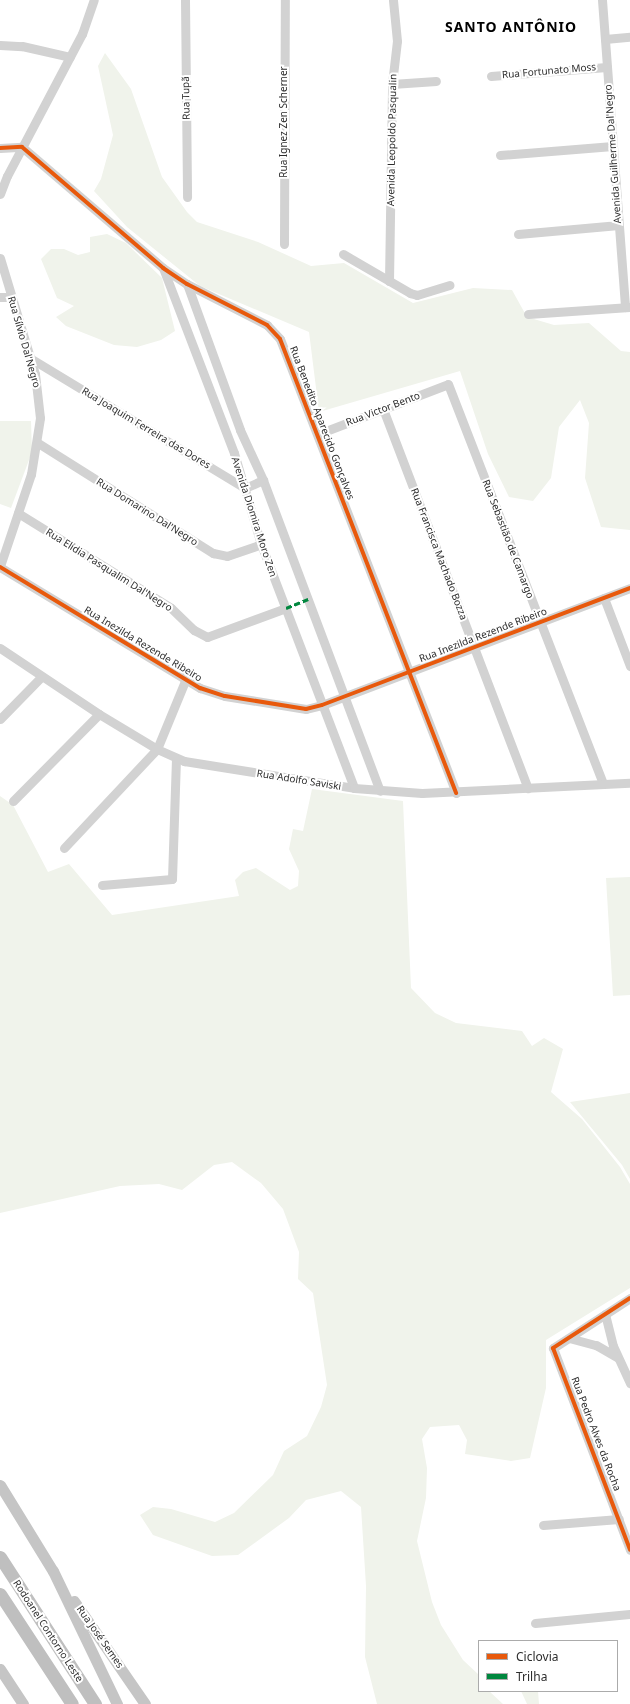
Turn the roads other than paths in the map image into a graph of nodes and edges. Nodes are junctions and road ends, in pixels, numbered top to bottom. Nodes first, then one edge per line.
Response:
1 (94, 0) edge
2 (185, 0) edge
3 (284, 0) edge
4 (393, 0) edge
5 (602, 0) edge
6 (630, 37) edge
7 (605, 39) junction
8 (0, 45) edge
9 (70, 57) junction
10 (607, 67) junction
11 (491, 76) dead end
12 (436, 80) dead end
13 (392, 84) junction
14 (613, 146) junction
15 (22, 147) junction
16 (0, 148) edge
17 (500, 155) dead end
18 (0, 194) edge
19 (187, 197) dead end
20 (619, 225) junction
21 (518, 234) dead end
22 (284, 244) dead end
23 (343, 254) dead end
24 (0, 258) edge
25 (163, 268) junction
26 (389, 281) junction
27 (187, 284) junction
28 (450, 285) dead end
29 (11, 296) junction
30 (0, 297) edge
31 (628, 307) edge
32 (528, 314) dead end
33 (30, 358) junction
34 (448, 384) joint
35 (384, 408) junction
36 (318, 434) junction
37 (38, 443) junction
38 (263, 480) junction
39 (245, 488) junction
40 (18, 513) junction
41 (261, 544) junction
42 (0, 566) edge
43 (630, 588) edge
44 (604, 598) junction
45 (286, 608) junction
46 (540, 622) junction
47 (474, 647) junction
48 (0, 648) edge
49 (630, 666) edge
50 (410, 672) junction
51 (41, 677) junction
52 (185, 681) junction
53 (345, 697) junction
54 (322, 705) junction
55 (98, 714) junction
56 (0, 719) edge
57 (157, 749) junction
58 (176, 759) junction
59 (630, 783) edge
60 (603, 784) junction
61 (354, 788) junction
62 (528, 788) junction
63 (380, 791) junction
64 (456, 792) junction
65 (13, 801) dead end
66 (64, 848) dead end
67 (102, 885) dead end
68 (630, 1298) edge
69 (605, 1314) junction
70 (569, 1338) junction
71 (617, 1357) junction
72 (630, 1383) edge
73 (0, 1485) edge
74 (619, 1519) junction
75 (543, 1525) dead end
76 (630, 1550) edge
77 (0, 1557) edge
78 (53, 1571) junction
79 (0, 1594) edge
80 (630, 1614) edge
81 (535, 1623) dead end
82 (0, 1669) edge
83 (23, 1704) edge
84 (72, 1704) edge
85 (95, 1704) edge
86 (117, 1704) edge
87 (145, 1704) edge

1 - 9 street
2 - 19 street, Rua Tupã
3 - 22 street, Rua Ignez Zen Scherner
4 - 13 street, Avenida Leopoldo Pasqualin
5 - 7 street, Avenida Guilherme Dal'Negro
6 - 7 street
7 - 10 street, Avenida Guilherme Dal'Negro
8 - 9 street
9 - 15 street
10 - 11 street, Rua Fortunato Moss
10 - 14 street, Avenida Guilherme Dal'Negro
12 - 13 street
13 - 26 street, Avenida Leopoldo Pasqualin
14 - 17 street
14 - 20 street, Avenida Guilherme Dal'Negro
15 - 16 street
15 - 18 street
15 - 25 street, Rua Benedito Aparecido Gonçalves
20 - 21 street
20 - 31 street, Avenida Guilherme Dal'Negro
23 - 26 street
24 - 29 street, Rua Sílvio Dal'Negro
25 - 27 street, Rua Benedito Aparecido Gonçalves
25 - 39 street, Avenida Diomira Moro Zen
26 - 28 street
27 - 36 street, Rua Benedito Aparecido Gonçalves
27 - 38 street, Avenida Diomira Moro Zen
29 - 30 street
29 - 33 street, Rua Sílvio Dal'Negro
31 - 32 street
33 - 37 street, Rua Sílvio Dal'Negro
33 - 39 street, Rua Joaquim Ferreira das Dores
34 - 35 street, Rua Victor Bento
34 - 46 street, Rua Sebastião de Camargo
35 - 36 street, Rua Victor Bento
35 - 47 street, Rua Francisca Machado Bozza
36 - 50 street, Rua Benedito Aparecido Gonçalves
37 - 40 street, Rua Sílvio Dal'Negro
37 - 41 street, Rua Domarino Dal'Negro
38 - 39 street
38 - 53 street, Avenida Diomira Moro Zen
39 - 41 street, Avenida Diomira Moro Zen
40 - 42 street, Rua Sílvio Dal'Negro
40 - 45 street, Rua Elídia Pasqualim Dal'Negro
41 - 45 street, Avenida Diomira Moro Zen
42 - 52 street, Rua Inezilda Rezende Ribeiro
43 - 44 street, Rua Inezilda Rezende Ribeiro
44 - 46 street, Rua Inezilda Rezende Ribeiro
44 - 49 street
45 - 54 street, Avenida Diomira Moro Zen
46 - 47 street, Rua Inezilda Rezende Ribeiro
46 - 60 street, Rua Sebastião de Camargo
47 - 50 street, Rua Inezilda Rezende Ribeiro
47 - 62 street, Rua Francisca Machado Bozza
48 - 51 street, Rua Adolfo Saviski
50 - 53 street, Rua Inezilda Rezende Ribeiro
50 - 64 street, Rua Benedito Aparecido Gonçalves
51 - 55 street, Rua Adolfo Saviski
51 - 56 street
52 - 54 street, Rua Inezilda Rezende Ribeiro
52 - 57 street
53 - 54 street, Rua Inezilda Rezende Ribeiro
53 - 63 street, Avenida Diomira Moro Zen
54 - 61 street, Avenida Diomira Moro Zen
55 - 57 street, Rua Adolfo Saviski
55 - 65 street
57 - 58 street, Rua Adolfo Saviski
57 - 66 street
58 - 61 street, Rua Adolfo Saviski
58 - 67 street
59 - 60 street, Rua Adolfo Saviski
60 - 62 street, Rua Adolfo Saviski
61 - 63 street, Rua Adolfo Saviski
62 - 64 street, Rua Adolfo Saviski
63 - 64 street, Rua Adolfo Saviski
68 - 69 street
69 - 70 street
69 - 71 street
70 - 71 street
70 - 74 street, Rua Pedro Alves da Rocha
71 - 72 street
73 - 78 main road, Rua José Semes
74 - 75 street
74 - 76 street, Rua Pedro Alves da Rocha
77 - 85 highway, Rodoanel Contorno Leste
78 - 86 main road, Rua José Semes
78 - 87 main road, Rua José Semes
79 - 84 highway, Rodoanel Contorno Leste
80 - 81 street
82 - 83 main road

